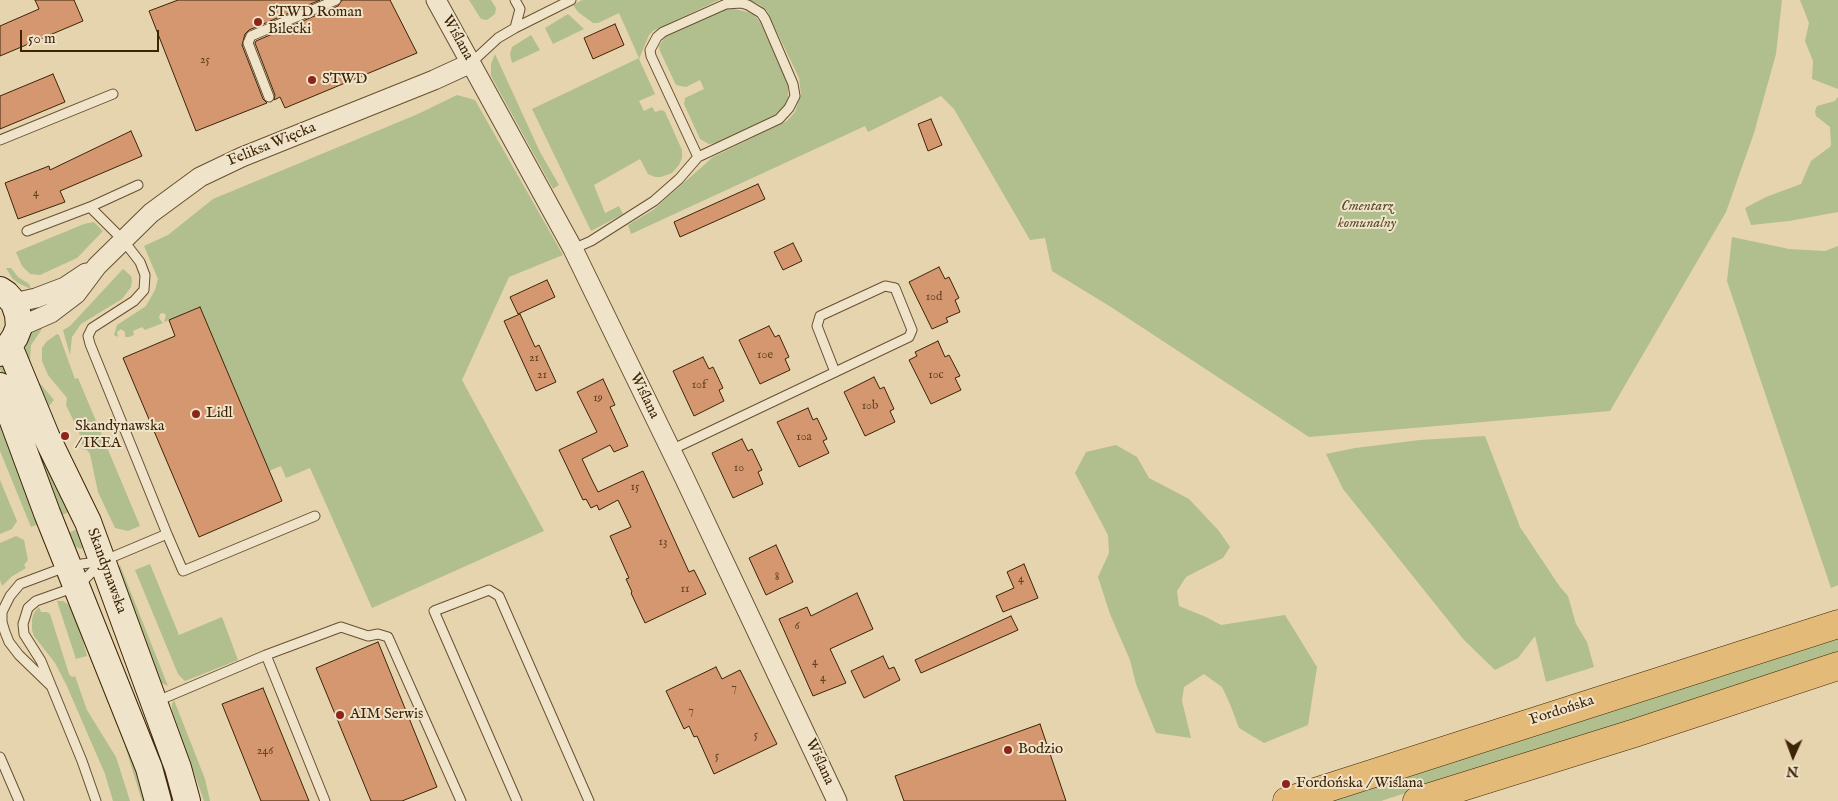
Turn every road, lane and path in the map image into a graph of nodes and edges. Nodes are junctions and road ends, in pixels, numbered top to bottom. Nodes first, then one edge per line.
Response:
1 (336, 0) edge
2 (436, 0) edge
3 (514, 0) edge
4 (572, 0) edge
5 (515, 28) junction
6 (471, 63) junction
7 (113, 94) dead end
8 (269, 96) dead end
9 (0, 140) edge
10 (698, 157) junction
11 (138, 185) dead end
12 (90, 207) junction
13 (27, 231) dead end
14 (122, 240) junction
15 (573, 249) junction
16 (6, 312) edge
17 (835, 372) junction
18 (0, 386) edge
19 (671, 450) junction
20 (315, 516) dead end
21 (167, 534) junction
22 (102, 561) junction
23 (73, 576) junction
24 (1838, 624) edge
25 (266, 655) junction
26 (1838, 666) edge
27 (51, 686) junction
28 (153, 703) junction
29 (0, 757) edge
30 (19, 801) edge
31 (96, 801) edge
32 (158, 801) edge
33 (187, 801) edge
34 (325, 801) edge
35 (461, 801) edge
36 (517, 801) edge
37 (589, 801) edge
38 (837, 801) edge
39 (1287, 801) edge
40 (1418, 801) edge

1 - 8 lane
2 - 6 street, Wiślana
3 - 5 lane
4 - 5 lane
5 - 6 lane
6 - 14 street, Feliksa Więcka
6 - 15 street, Wiślana
7 - 9 lane
10 - 10 lane
10 - 15 lane
11 - 12 lane
12 - 13 lane
12 - 14 lane
14 - 16 street, Feliksa Więcka
14 - 21 lane
15 - 19 street, Wiślana
16 - 22 street, Skandynawska
17 - 17 lane
17 - 19 lane
18 - 23 street, Skandynawska
19 - 38 street, Wiślana
20 - 21 lane
21 - 22 lane
22 - 23 lane
22 - 23 lane
22 - 28 street, Skandynawska
23 - 27 lane
23 - 27 lane
23 - 32 street, Skandynawska
24 - 39 main road, Fordońska
25 - 28 lane
25 - 34 lane
25 - 35 lane
26 - 40 main road
27 - 31 lane
28 - 33 street, Skandynawska
29 - 30 lane
36 - 37 lane

